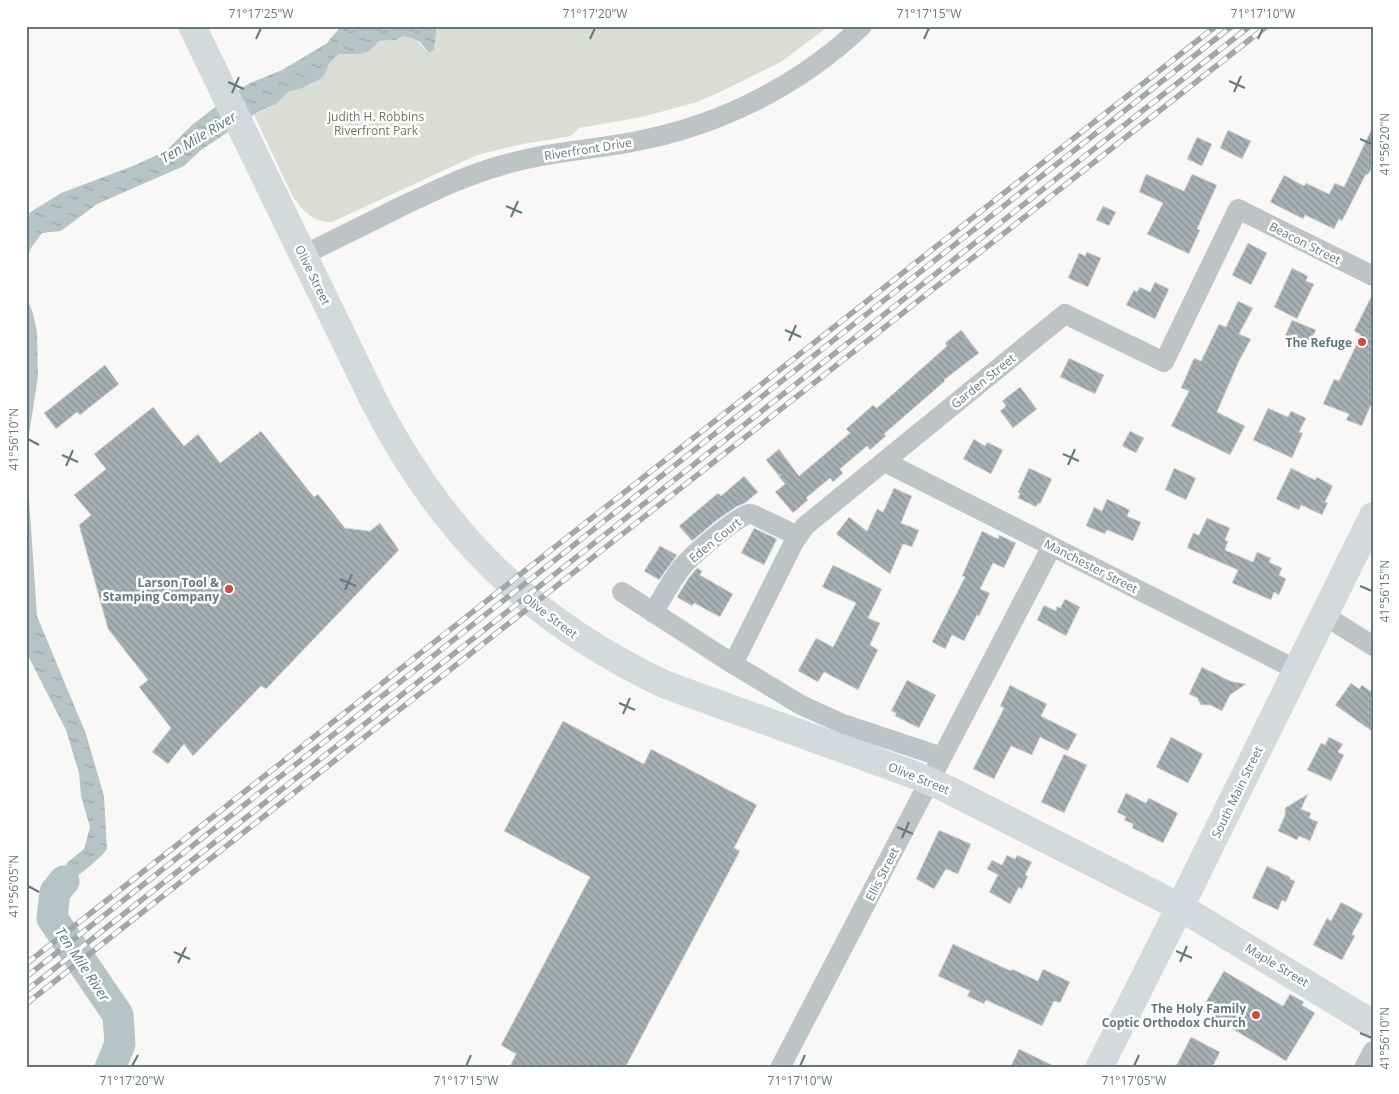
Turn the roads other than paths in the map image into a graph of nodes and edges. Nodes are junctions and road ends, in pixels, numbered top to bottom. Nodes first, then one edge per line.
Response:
1 (192, 26) edge
2 (862, 26) edge
3 (1238, 209) joint
4 (304, 255) junction
5 (1373, 276) edge
6 (884, 462) junction
7 (1373, 516) edge
8 (798, 536) junction
9 (1052, 546) junction
10 (622, 592) dead end
11 (653, 613) junction
12 (1324, 615) junction
13 (1373, 646) edge
14 (733, 664) junction
15 (1297, 670) junction
16 (936, 769) junction
17 (1180, 907) junction
18 (1373, 1024) edge
19 (1373, 1051) edge
20 (780, 1068) edge
21 (1099, 1068) edge
22 (1364, 1068) edge

1 - 4 main road, Olive Street
2 - 4 street, Riverfront Drive
3 - 5 street, Beacon Street
3 - 6 street, Garden Street
4 - 16 main road, Olive Street
6 - 8 street, Garden Street
6 - 9 street, Manchester Street
7 - 12 main road, South Main Street
8 - 11 street, Eden Court
8 - 14 street, Garden Street
9 - 15 street, Manchester Street
9 - 16 street, Ellis Street
10 - 11 street, Olive Street
11 - 14 street, Olive Street
12 - 13 street
12 - 15 main road, South Main Street
14 - 16 street, Olive Street
15 - 17 main road, South Main Street
16 - 17 main road, Olive Street
16 - 20 street, Ellis Street
17 - 18 main road, Maple Street
17 - 21 main road, South Main Street
19 - 22 street

